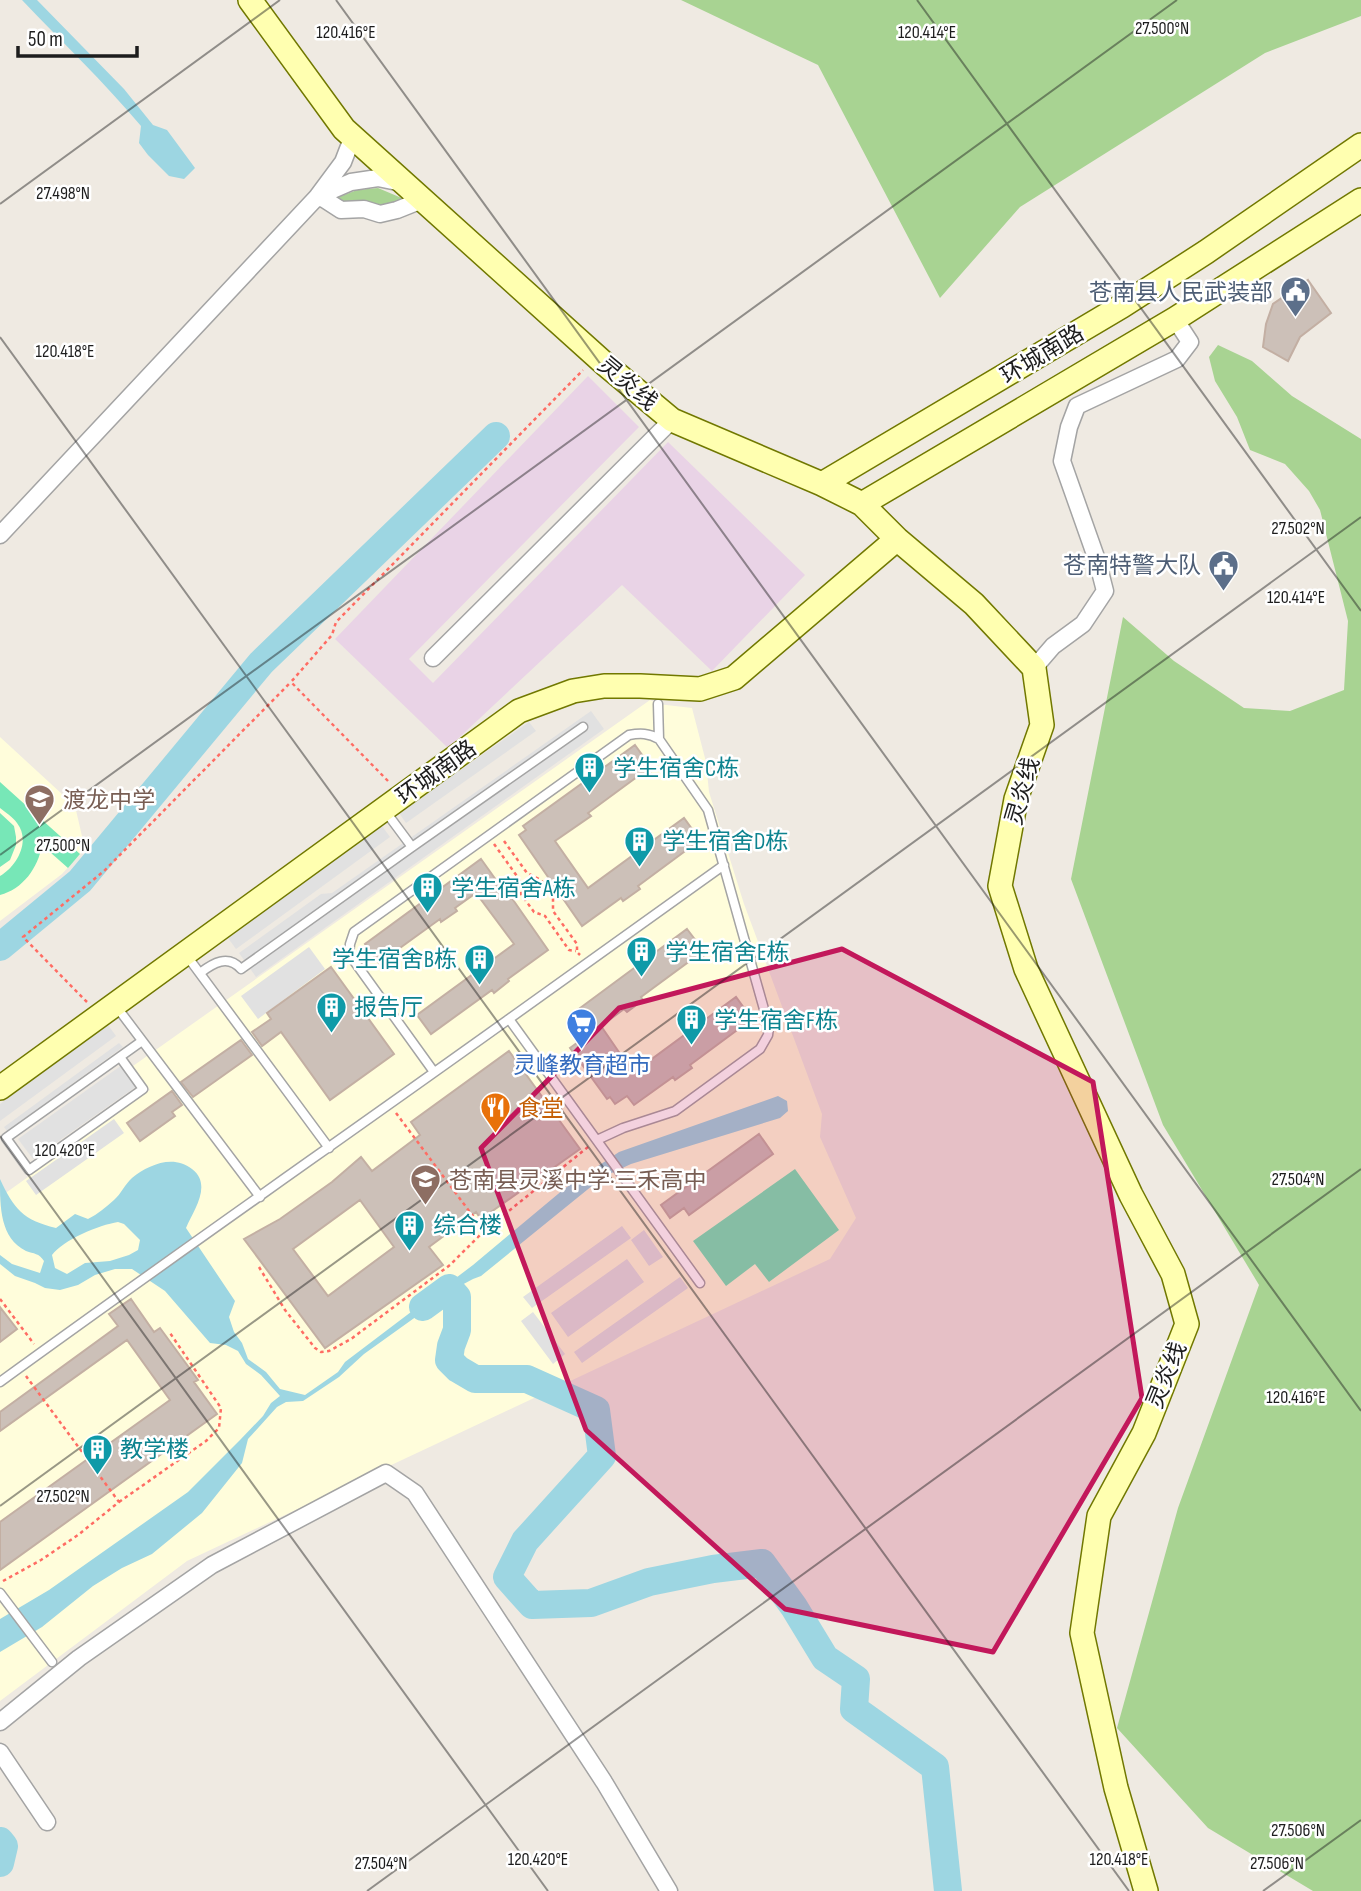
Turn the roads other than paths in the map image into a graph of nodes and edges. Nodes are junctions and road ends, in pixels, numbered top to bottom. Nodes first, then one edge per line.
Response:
1 (250, 0) edge
2 (353, 136) junction
3 (1361, 145) edge
4 (405, 184) junction
5 (317, 197) junction
6 (422, 200) junction
7 (1361, 200) edge
8 (1175, 319) junction
9 (673, 420) junction
10 (822, 484) junction
11 (862, 504) junction
12 (0, 534) edge
13 (897, 539) junction
14 (433, 658) dead end
15 (1034, 668) junction
16 (658, 704) dead end
17 (583, 727) dead end
18 (659, 739) junction
19 (393, 803) junction
20 (412, 847) junction
21 (724, 865) junction
22 (186, 954) junction
23 (200, 973) junction
24 (108, 1011) junction
25 (509, 1018) junction
26 (142, 1041) junction
27 (120, 1057) junction
28 (434, 1072) junction
29 (0, 1088) edge
30 (597, 1140) junction
31 (329, 1147) junction
32 (260, 1197) junction
33 (700, 1283) dead end
34 (0, 1382) edge
35 (0, 1593) edge
36 (52, 1662) dead end
37 (0, 1722) edge
38 (0, 1752) edge
39 (47, 1822) dead end
40 (669, 1891) edge
41 (1146, 1891) edge

1 - 2 main road, 灵炎线
2 - 4 main road, 灵炎线
2 - 5 street
3 - 10 main road, 环城南路
4 - 5 street
4 - 6 main road, 灵炎线
5 - 6 street
5 - 12 street
6 - 9 main road, 灵炎线
7 - 8 main road, 环城南路
8 - 11 main road, 环城南路
8 - 15 street
9 - 10 main road, 灵炎线
9 - 14 street
10 - 11 main road, 灵炎线
11 - 13 main road, 灵炎线
13 - 15 main road, 灵炎线
13 - 19 main road, 环城南路
15 - 41 main road, 灵炎线
16 - 18 lane
17 - 20 lane
18 - 21 lane
18 - 28 lane
19 - 20 lane
19 - 22 main road, 环城南路
20 - 23 lane
21 - 25 lane
21 - 30 lane
22 - 23 lane
22 - 24 main road, 环城南路
23 - 31 lane
24 - 26 lane
24 - 29 main road, 环城南路
25 - 28 lane
25 - 30 lane
26 - 27 lane
26 - 32 lane
27 - 27 lane
28 - 31 lane
30 - 33 lane
31 - 32 lane
32 - 34 lane
35 - 36 lane
37 - 40 street
38 - 39 street

